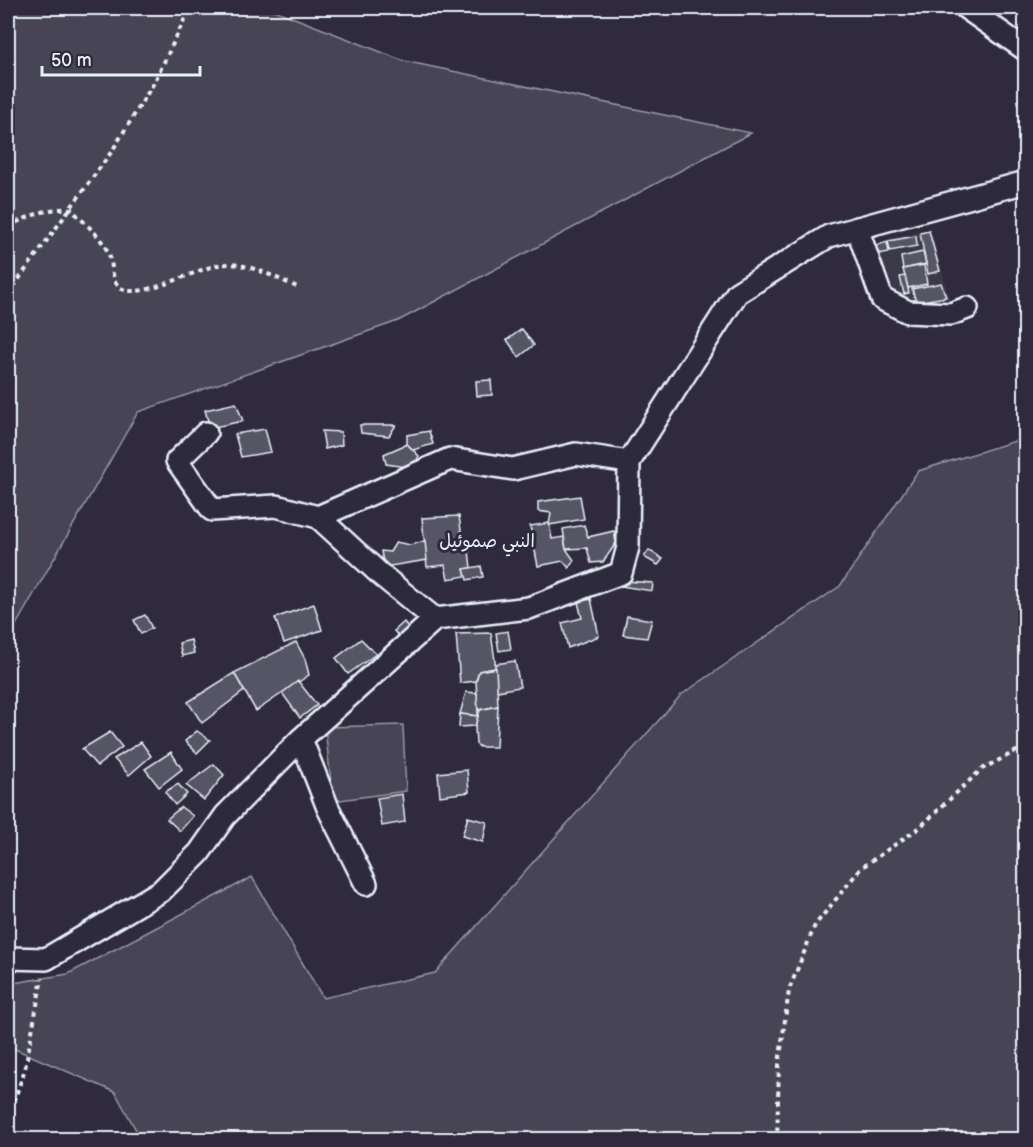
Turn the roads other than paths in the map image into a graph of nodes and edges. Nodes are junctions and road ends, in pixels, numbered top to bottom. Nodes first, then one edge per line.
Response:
1 (966, 8) edge
2 (1026, 50) edge
3 (1026, 182) edge
4 (857, 228) junction
5 (967, 308) dead end
6 (206, 433) dead end
7 (629, 462) junction
8 (318, 517) junction
9 (435, 619) junction
10 (301, 739) junction
11 (366, 884) dead end
12 (8, 958) edge

1 - 2 street
3 - 4 street
4 - 5 street
4 - 7 street
6 - 8 street
7 - 8 street
7 - 9 street
8 - 9 street
9 - 10 street
10 - 11 street
10 - 12 street

